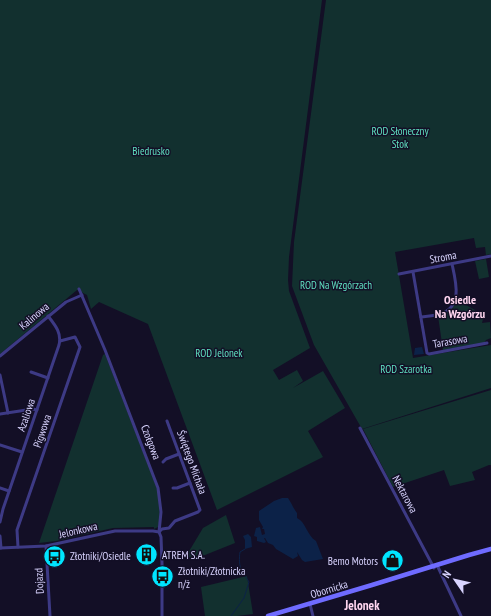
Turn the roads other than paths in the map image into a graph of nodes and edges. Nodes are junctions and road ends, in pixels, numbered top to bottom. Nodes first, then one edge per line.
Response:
1 (491, 256) edge
2 (452, 264) junction
3 (413, 272) junction
4 (399, 274) dead end
5 (79, 289) dead end
6 (82, 295) junction
7 (48, 316) junction
8 (421, 317) junction
9 (60, 341) junction
10 (487, 343) dead end
11 (0, 356) edge
12 (31, 372) dead end
13 (0, 375) edge
14 (48, 378) junction
15 (37, 410) junction
16 (8, 413) junction
17 (0, 414) edge
18 (167, 421) dead end
19 (360, 428) dead end
20 (0, 445) edge
21 (22, 452) junction
22 (179, 454) junction
23 (164, 462) dead end
24 (190, 483) junction
25 (0, 488) edge
26 (173, 488) dead end
27 (9, 491) junction
28 (0, 522) edge
29 (159, 532) junction
30 (0, 536) edge
31 (46, 546) junction
32 (18, 547) junction
33 (0, 548) edge
34 (491, 549) edge
35 (435, 566) junction
36 (310, 604) junction
37 (50, 616) edge
38 (161, 616) edge
39 (268, 616) edge
40 (313, 616) edge
41 (461, 616) edge

1 - 2 street, Stroma
2 - 3 street, Stroma
2 - 8 street
3 - 4 street, Stroma
3 - 8 street, Tarasowa
5 - 6 street, Czołgowa
6 - 7 street, Kalinowa
6 - 29 street, Czołgowa
7 - 9 street
7 - 11 street, Kalinowa
8 - 10 street, Tarasowa
9 - 14 street, Azaliowa
9 - 32 street, Pigwowa
12 - 14 street
13 - 16 street
14 - 15 street, Azaliowa
15 - 16 street
15 - 21 street, Azaliowa
16 - 17 street
18 - 22 street, Świętego Michała
19 - 35 street, Nektarowa
20 - 21 street
21 - 27 street, Azaliowa
22 - 23 street
22 - 24 street, Świętego Michała
24 - 26 street
24 - 29 street, Świętego Michała
25 - 27 street
27 - 28 street, Azaliowa
29 - 31 street, Jelonkowa
29 - 38 street, Czołgowa
30 - 33 street
31 - 32 street, Jelonkowa
31 - 37 street, Dojazd
32 - 33 street, Jelonkowa
34 - 35 main road, Obornicka
35 - 36 main road, Obornicka
35 - 41 street, Nektarowa
36 - 39 main road, Obornicka
36 - 40 street

